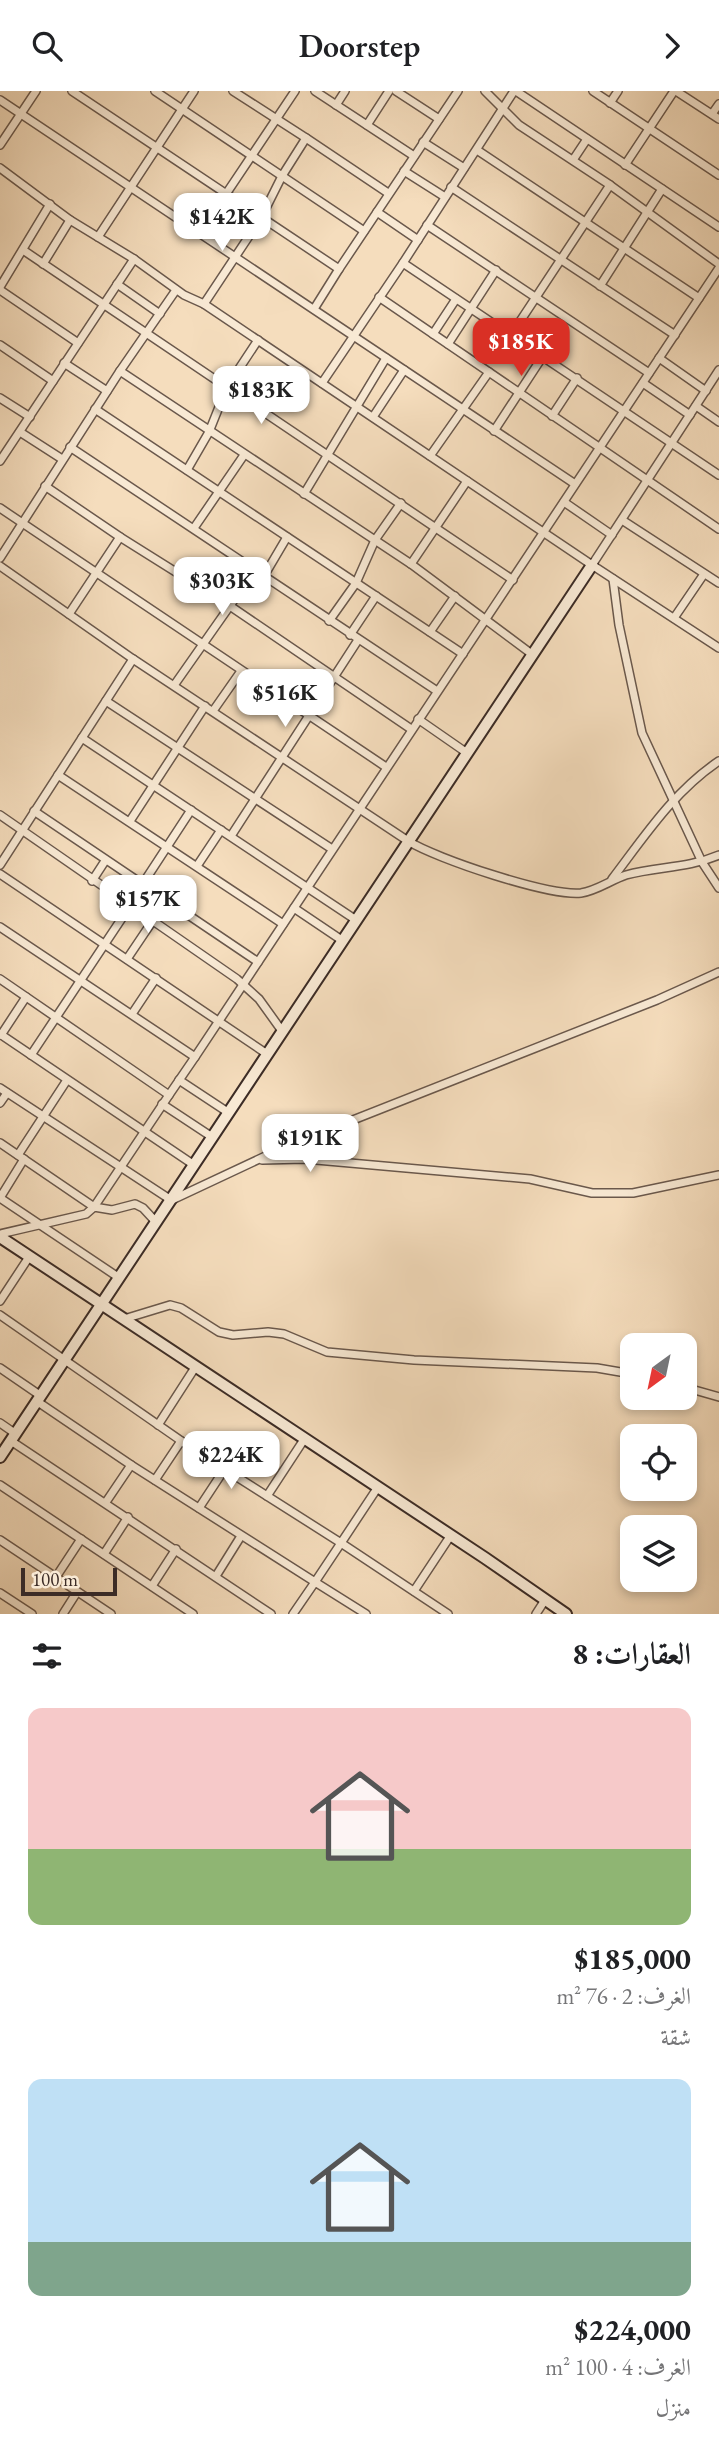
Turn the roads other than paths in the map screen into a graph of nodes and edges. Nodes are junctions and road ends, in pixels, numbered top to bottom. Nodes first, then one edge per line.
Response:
1 (36, 91) edge
2 (72, 91) edge
3 (90, 91) edge
4 (155, 91) edge
5 (194, 91) edge
6 (233, 91) edge
7 (253, 91) edge
8 (295, 91) edge
9 (315, 91) edge
10 (345, 91) edge
11 (389, 91) edge
12 (396, 91) edge
13 (458, 91) edge
14 (485, 91) edge
15 (515, 91) edge
16 (593, 91) edge
17 (618, 91) edge
18 (675, 91) edge
19 (84, 99) junction
20 (0, 100) edge
21 (247, 100) junction
22 (610, 103) junction
23 (719, 104) edge
24 (336, 105) junction
25 (503, 108) junction
26 (181, 109) junction
27 (20, 114) junction
28 (715, 117) edge
29 (276, 118) junction
30 (439, 119) junction
31 (367, 125) junction
32 (650, 129) junction
33 (306, 138) junction
34 (587, 139) junction
35 (423, 142) junction
36 (0, 145) edge
37 (155, 147) junction
38 (477, 150) junction
39 (250, 155) junction
40 (414, 156) junction
41 (573, 160) junction
42 (625, 165) junction
43 (0, 168) edge
44 (464, 168) junction
45 (404, 171) junction
46 (719, 175) edge
47 (282, 176) junction
48 (610, 185) junction
49 (130, 187) junction
50 (452, 187) junction
51 (662, 189) junction
52 (226, 194) junction
53 (388, 194) junction
54 (444, 197) junction
55 (50, 204) junction
56 (648, 211) junction
57 (377, 212) junction
58 (261, 218) junction
59 (70, 220) junction
60 (585, 222) junction
61 (427, 225) junction
62 (719, 227) edge
63 (364, 231) junction
64 (98, 237) junction
65 (418, 240) junction
66 (624, 248) junction
67 (23, 250) junction
68 (237, 257) junction
69 (134, 259) junction
70 (561, 261) junction
71 (403, 263) junction
72 (43, 264) junction
73 (719, 266) edge
74 (339, 269) junction
75 (496, 270) junction
76 (117, 284) junction
77 (600, 286) junction
78 (0, 289) edge
79 (176, 290) junction
80 (379, 297) junction
81 (537, 297) junction
82 (699, 298) junction
83 (456, 299) junction
84 (204, 303) junction
85 (104, 305) junction
86 (314, 309) junction
87 (471, 309) junction
88 (160, 314) junction
89 (147, 333) junction
90 (433, 334) junction
91 (352, 335) junction
92 (511, 335) junction
93 (675, 335) junction
94 (258, 340) junction
95 (78, 343) junction
96 (448, 344) junction
97 (0, 345) edge
98 (543, 356) junction
99 (386, 358) junction
100 (659, 358) junction
101 (64, 363) junction
102 (404, 370) junction
103 (719, 370) edge
104 (120, 371) junction
105 (489, 372) junction
106 (649, 373) junction
107 (577, 378) junction
108 (53, 381) junction
109 (322, 383) junction
110 (643, 383) junction
111 (227, 387) junction
112 (107, 391) junction
113 (706, 391) junction
114 (519, 393) junction
115 (0, 398) edge
116 (356, 405) junction
117 (695, 406) junction
118 (95, 409) junction
119 (463, 410) junction
120 (625, 410) junction
121 (690, 415) junction
122 (552, 416) junction
123 (30, 417) junction
124 (373, 417) junction
125 (719, 422) edge
126 (494, 431) junction
127 (20, 432) junction
128 (209, 432) junction
129 (672, 442) junction
130 (70, 447) junction
131 (600, 448) junction
132 (329, 454) junction
133 (244, 455) junction
134 (1, 456) edge
135 (430, 456) junction
136 (62, 459) junction
137 (187, 470) junction
138 (719, 475) edge
139 (648, 480) junction
140 (467, 481) junction
141 (575, 484) junction
142 (45, 486) junction
143 (219, 491) junction
144 (304, 494) junction
145 (564, 502) junction
146 (401, 503) junction
147 (0, 508) edge
148 (622, 520) junction
149 (22, 523) junction
150 (436, 527) junction
151 (194, 528) junction
152 (719, 529) edge
153 (544, 533) junction
154 (612, 534) junction
155 (120, 537) junction
156 (287, 537) junction
157 (375, 540) junction
158 (0, 558) edge
159 (411, 564) junction
160 (592, 565) junction
161 (0, 566) edge
162 (255, 570) junction
163 (97, 572) junction
164 (704, 574) junction
165 (264, 576) junction
166 (613, 579) junction
167 (513, 580) junction
168 (356, 583) junction
169 (719, 583) edge
170 (376, 596) junction
171 (455, 596) junction
172 (230, 606) junction
173 (69, 614) junction
174 (674, 618) junction
175 (487, 619) junction
176 (329, 621) junction
177 (430, 632) junction
178 (350, 635) junction
179 (358, 640) junction
180 (203, 645) junction
181 (719, 648) edge
182 (463, 654) junction
183 (533, 655) junction
184 (133, 659) junction
185 (241, 671) junction
186 (335, 677) junction
187 (175, 684) junction
188 (437, 691) junction
189 (106, 701) junction
190 (205, 706) junction
191 (213, 711) junction
192 (310, 716) junction
193 (418, 719) junction
194 (411, 729) junction
195 (82, 738) junction
196 (179, 748) junction
197 (467, 753) junction
198 (284, 757) junction
199 (719, 761) edge
200 (386, 767) junction
201 (58, 775) junction
202 (154, 785) junction
203 (257, 799) junction
204 (672, 801) junction
205 (359, 806) junction
206 (191, 810) junction
207 (34, 811) junction
208 (0, 815) edge
209 (130, 821) junction
210 (221, 830) junction
211 (21, 832) junction
212 (231, 836) junction
213 (408, 841) junction
214 (168, 846) junction
215 (332, 849) junction
216 (719, 855) edge
217 (105, 861) junction
218 (702, 862) junction
219 (0, 865) edge
220 (197, 866) junction
221 (0, 874) edge
222 (92, 881) junction
223 (610, 881) junction
224 (142, 885) junction
225 (308, 887) junction
226 (719, 888) edge
227 (166, 901) junction
228 (130, 906) junction
229 (294, 908) junction
230 (153, 921) junction
231 (356, 921) junction
232 (284, 925) junction
233 (0, 927) edge
234 (343, 941) junction
235 (104, 944) junction
236 (127, 960) junction
237 (258, 962) junction
238 (719, 972) edge
239 (156, 978) junction
240 (0, 979) edge
241 (80, 980) junction
242 (243, 984) junction
243 (26, 997) junction
244 (132, 1014) junction
245 (56, 1017) junction
246 (219, 1021) junction
247 (282, 1031) junction
248 (1, 1035) edge
249 (268, 1054) junction
250 (31, 1055) junction
251 (195, 1057) junction
252 (67, 1080) junction
253 (179, 1080) junction
254 (3, 1091) edge
255 (169, 1095) junction
256 (0, 1103) edge
257 (162, 1104) junction
258 (229, 1113) junction
259 (42, 1117) junction
260 (144, 1131) junction
261 (212, 1137) junction
262 (0, 1143) edge
263 (21, 1157) junction
264 (258, 1160) junction
265 (194, 1165) junction
266 (120, 1168) junction
267 (719, 1175) edge
268 (0, 1198) edge
269 (171, 1199) junction
270 (94, 1207) junction
271 (156, 1222) junction
272 (41, 1225) junction
273 (0, 1236) edge
274 (29, 1257) junction
275 (118, 1277) junction
276 (0, 1301) edge
277 (101, 1304) junction
278 (0, 1315) edge
279 (123, 1319) junction
280 (65, 1361) junction
281 (196, 1366) junction
282 (0, 1368) edge
283 (620, 1372) edge
284 (697, 1391) edge
285 (719, 1397) edge
286 (39, 1399) junction
287 (0, 1423) edge
288 (158, 1425) junction
289 (14, 1438) junction
290 (305, 1439) junction
291 (181, 1441) junction
292 (0, 1457) edge
293 (131, 1465) junction
294 (224, 1470) junction
295 (155, 1479) junction
296 (0, 1485) edge
297 (379, 1487) junction
298 (267, 1496) junction
299 (106, 1502) junction
300 (199, 1508) junction
301 (128, 1517) junction
302 (451, 1535) junction
303 (241, 1536) junction
304 (81, 1539) junction
305 (0, 1540) edge
306 (341, 1543) junction
307 (176, 1549) junction
308 (104, 1554) junction
309 (216, 1576) junction
310 (56, 1577) junction
311 (315, 1582) junction
312 (152, 1587) junction
313 (414, 1591) junction
314 (77, 1592) junction
315 (0, 1593) edge
316 (545, 1600) junction
317 (30, 1613) edge
318 (190, 1613) edge
319 (62, 1614) edge
320 (111, 1614) edge
321 (271, 1614) edge
322 (293, 1614) edge
323 (366, 1614) edge
324 (448, 1614) edge
325 (536, 1614) edge
326 (566, 1614) edge

1 - 27 street
2 - 19 street
3 - 19 street
4 - 26 street
5 - 26 street
6 - 21 street
7 - 21 street
8 - 29 street
9 - 24 street
10 - 24 street
11 - 31 street
12 - 30 street
13 - 30 street
14 - 25 street
15 - 25 street
15 - 34 street
16 - 22 street
17 - 22 street
18 - 28 street
18 - 32 street
19 - 37 street
20 - 27 street
21 - 29 street
22 - 32 street
23 - 28 street
24 - 31 street
25 - 38 street
25 - 41 street
26 - 37 street
26 - 39 street
27 - 36 street
27 - 49 street
29 - 33 street
29 - 39 street
30 - 35 street
31 - 40 street
32 - 42 street
32 - 46 street
33 - 47 street
33 - 53 street
34 - 41 street
34 - 42 street
35 - 40 street
35 - 44 street
37 - 49 street
37 - 52 street
38 - 44 street
38 - 60 street
39 - 47 street
39 - 52 street
40 - 45 street
41 - 48 street
42 - 51 street
43 - 55 street
44 - 50 street
45 - 53 street
45 - 54 street
47 - 58 street
47 - 63 street
48 - 56 street
48 - 60 street
49 - 64 street
49 - 68 street
50 - 54 street
50 - 70 street
51 - 56 street
51 - 62 street
52 - 58 street
53 - 57 street
54 - 61 street
55 - 59 street
55 - 67 street
56 - 66 street
56 - 73 street
57 - 63 street
57 - 65 street
58 - 68 street
58 - 74 street
59 - 64 street
59 - 72 street
60 - 66 street
60 - 70 street
61 - 65 street
61 - 75 street
63 - 74 street
64 - 69 street
65 - 71 street
66 - 77 street
66 - 82 street
67 - 72 street
67 - 78 street
68 - 84 street
68 - 86 street
69 - 76 street
69 - 79 street
70 - 77 street
70 - 81 street
71 - 80 street
71 - 83 street
72 - 85 street
73 - 82 street
74 - 86 street
75 - 81 street
75 - 87 street
76 - 85 street
76 - 88 street
77 - 93 street
78 - 95 street
79 - 84 street
79 - 88 street
80 - 90 street
80 - 91 street
81 - 92 street
81 - 106 street
82 - 93 street
83 - 87 street
83 - 90 street
84 - 94 street
85 - 89 street
85 - 95 street
86 - 91 street
87 - 92 street
87 - 96 street
88 - 89 street
89 - 104 street
89 - 111 street
90 - 96 street
91 - 99 street
91 - 109 street
92 - 98 street
93 - 100 street
94 - 109 street
94 - 111 street
95 - 101 street
96 - 105 street
97 - 108 street
98 - 107 street
98 - 114 street
99 - 102 street
99 - 116 street
100 - 106 street
100 - 113 street
101 - 108 street
101 - 112 street
102 - 119 street
102 - 124 street
103 - 113 street
104 - 112 street
104 - 128 street
105 - 114 street
105 - 119 street
106 - 110 street
107 - 120 street
107 - 122 street
108 - 123 street
109 - 116 street
110 - 120 street
110 - 121 street
111 - 128 street
111 - 132 street
112 - 118 street
113 - 117 street
114 - 122 street
114 - 126 street
115 - 123 street
116 - 124 street
116 - 132 street
117 - 121 street
117 - 125 street
118 - 130 street
118 - 137 street
119 - 126 street
119 - 135 street
120 - 129 street
120 - 131 street
121 - 129 street
122 - 131 street
123 - 127 street
124 - 135 street
126 - 141 street
127 - 134 street
127 - 136 street
128 - 133 street
128 - 137 street
129 - 138 street
129 - 139 street
130 - 136 street
130 - 151 street
131 - 139 street
131 - 141 street
132 - 144 street
132 - 146 street
133 - 143 street
133 - 144 street
135 - 140 street
136 - 142 street
137 - 143 street
139 - 148 street
139 - 152 street
140 - 150 street
140 - 153 street
141 - 145 street
142 - 149 street
142 - 155 street
143 - 151 street
143 - 156 street
144 - 157 street
145 - 153 street
145 - 154 street
146 - 150 street
146 - 157 street
147 - 149 street
148 - 154 street
148 - 164 street
149 - 158 street
149 - 163 street
150 - 159 street
150 - 167 street
151 - 162 street
153 - 160 street
153 - 167 street
154 - 160 street
155 - 163 street
155 - 172 street
156 - 165 street
156 - 168 street
157 - 159 street
157 - 168 street
159 - 171 street
160 - 166 street
160 - 183 street
161 - 173 street
162 - 165 street
162 - 172 street
163 - 173 street
163 - 180 street
164 - 169 street
164 - 174 street
165 - 176 street
166 - 174 street
166 - 204 street
167 - 175 street
168 - 170 street
168 - 176 street
170 - 177 street
170 - 178 street
171 - 175 street
171 - 177 street
172 - 180 street
172 - 186 street
173 - 184 street
174 - 181 street
175 - 182 street
175 - 183 street
176 - 178 street
177 - 182 street
178 - 179 street
179 - 186 street
179 - 188 street
180 - 185 street
180 - 187 street
182 - 188 street
183 - 197 street
184 - 187 street
184 - 189 street
185 - 191 street
185 - 192 street
186 - 192 street
186 - 194 street
187 - 190 street
188 - 193 street
189 - 195 street
189 - 196 street
190 - 191 street
190 - 196 street
191 - 198 street
192 - 198 street
192 - 200 street
193 - 194 street
193 - 197 street
194 - 200 street
195 - 201 street
195 - 202 street
196 - 202 street
196 - 203 street
197 - 213 street
198 - 203 street
198 - 205 street
199 - 204 street
200 - 205 street
201 - 207 street
201 - 209 street
202 - 206 street
202 - 209 street
203 - 212 street
203 - 215 street
204 - 218 street
204 - 223 street
205 - 213 street
205 - 215 street
206 - 210 street
206 - 214 street
207 - 211 street
207 - 217 street
208 - 211 street
209 - 214 street
210 - 212 street
210 - 220 street
211 - 219 street
211 - 222 street
212 - 225 street
213 - 223 street
213 - 231 street
214 - 220 street
214 - 224 street
215 - 225 street
216 - 218 street
217 - 222 street
217 - 224 street
218 - 223 street
218 - 226 street
220 - 232 street
221 - 235 street
222 - 228 street
224 - 227 street
225 - 229 street
225 - 231 street
227 - 230 street
227 - 237 street
228 - 230 street
228 - 235 street
229 - 232 street
229 - 234 street
230 - 236 street
230 - 242 street
231 - 234 street
232 - 237 street
233 - 241 street
234 - 247 street
235 - 236 street
235 - 241 street
236 - 239 street
237 - 242 street
238 - 264 street
239 - 244 street
239 - 246 street
240 - 243 street
241 - 244 street
241 - 245 street
242 - 246 street
242 - 247 street
243 - 245 street
243 - 248 street
244 - 251 street
245 - 250 street
245 - 255 street
246 - 249 street
246 - 251 street
247 - 249 street
248 - 250 street
249 - 258 street
250 - 252 street
251 - 253 street
252 - 259 street
252 - 260 street
253 - 255 street
253 - 258 street
254 - 256 street
254 - 259 street
255 - 257 street
257 - 260 street
257 - 261 street
258 - 261 street
259 - 263 street
259 - 266 street
260 - 265 street
260 - 266 street
261 - 265 street
262 - 263 street
263 - 268 street
263 - 270 street
264 - 267 street
264 - 269 street
265 - 269 street
266 - 269 street
266 - 270 street
268 - 272 street
269 - 271 street
270 - 271 street
270 - 272 street
271 - 275 street
272 - 273 street
272 - 275 street
273 - 274 street
274 - 276 street
274 - 277 street
275 - 277 street
277 - 279 street
277 - 280 street
278 - 280 street
279 - 281 street
279 - 283 street
280 - 286 street
280 - 288 street
281 - 288 street
281 - 290 street
282 - 286 street
284 - 285 street
286 - 289 street
286 - 293 street
287 - 289 street
288 - 291 street
289 - 292 street
289 - 299 street
290 - 297 street
290 - 298 street
291 - 294 street
291 - 295 street
293 - 295 street
293 - 299 street
294 - 298 street
294 - 300 street
295 - 300 street
296 - 304 street
297 - 302 street
297 - 306 street
298 - 306 street
299 - 301 street
300 - 303 street
301 - 307 street
301 - 308 street
302 - 313 street
302 - 316 street
303 - 309 street
303 - 311 street
304 - 308 street
304 - 310 street
305 - 310 street
306 - 311 street
306 - 313 street
307 - 309 street
307 - 312 street
308 - 312 street
309 - 321 street
310 - 314 street
311 - 322 street
311 - 323 street
312 - 318 street
313 - 324 street
314 - 319 street
314 - 320 street
315 - 317 street
316 - 325 street
316 - 326 street

